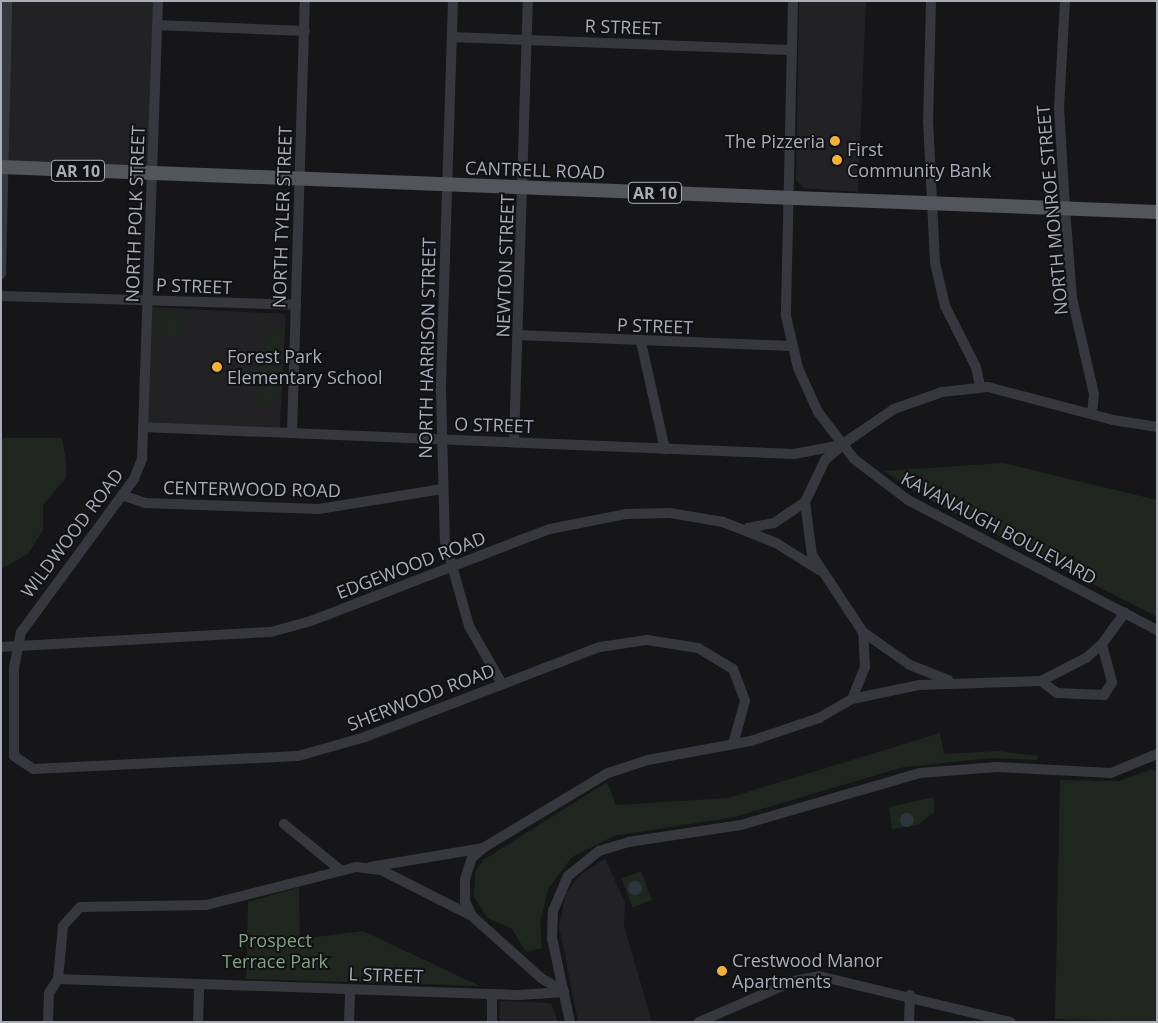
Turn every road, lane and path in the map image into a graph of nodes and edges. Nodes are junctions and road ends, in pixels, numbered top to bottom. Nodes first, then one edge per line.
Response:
1 (8, 1) edge
2 (158, 1) edge
3 (305, 1) edge
4 (453, 1) edge
5 (528, 1) edge
6 (793, 1) edge
7 (931, 1) edge
8 (1065, 1) edge
9 (4, 18) edge
10 (157, 24) junction
11 (305, 31) junction
12 (452, 37) junction
13 (526, 40) junction
14 (792, 50) junction
15 (3, 167) edge
16 (152, 172) junction
17 (300, 179) junction
18 (447, 185) junction
19 (524, 188) junction
20 (787, 201) junction
21 (934, 206) junction
22 (1065, 209) junction
23 (1157, 212) edge
24 (1, 274) edge
25 (1, 296) edge
26 (148, 301) junction
27 (296, 305) junction
28 (518, 335) junction
29 (641, 342) junction
30 (792, 346) junction
31 (980, 386) junction
32 (1092, 414) junction
33 (144, 427) junction
34 (1157, 427) edge
35 (292, 433) junction
36 (442, 440) junction
37 (514, 441) junction
38 (842, 446) junction
39 (665, 449) junction
40 (442, 490) junction
41 (122, 495) junction
42 (805, 502) junction
43 (742, 528) junction
44 (450, 568) junction
45 (819, 570) junction
46 (1125, 612) junction
47 (1157, 630) edge
48 (863, 632) junction
49 (17, 644) junction
50 (1102, 644) junction
51 (1, 647) edge
52 (1041, 681) junction
53 (501, 682) junction
54 (956, 683) junction
55 (852, 699) junction
56 (733, 744) junction
57 (1157, 754) edge
58 (29, 768) joint
59 (284, 824) dead end
60 (483, 848) junction
61 (370, 867) junction
62 (339, 869) junction
63 (472, 916) junction
64 (58, 979) junction
65 (199, 985) junction
66 (350, 990) junction
67 (564, 992) junction
68 (492, 994) junction
69 (910, 996) junction
70 (48, 1022) edge
71 (198, 1022) edge
72 (348, 1022) edge
73 (492, 1022) edge
74 (570, 1022) edge
75 (699, 1022) edge
76 (909, 1022) edge
77 (1011, 1022) edge

1 - 9 street
2 - 10 street, NORTH POLK STREET
3 - 11 street, NORTH TYLER STREET
4 - 12 street, NORTH HARRISON STREET
5 - 13 street, NEWTON STREET
6 - 14 street, KAVANAUGH BOULEVARD
7 - 21 street
8 - 22 street, NORTH MONROE STREET
9 - 15 street
10 - 11 street
10 - 16 street, NORTH POLK STREET
11 - 17 street, NORTH TYLER STREET
12 - 13 street, R STREET
12 - 18 street, NORTH HARRISON STREET
13 - 14 street, R STREET
13 - 19 street, NEWTON STREET
14 - 20 street, KAVANAUGH BOULEVARD
15 - 16 main road, CANTRELL ROAD / AR 10
15 - 24 street
16 - 17 main road, CANTRELL ROAD / AR 10
16 - 26 street, NORTH POLK STREET
17 - 18 main road, CANTRELL ROAD / AR 10
17 - 27 street, NORTH TYLER STREET
18 - 19 main road, CANTRELL ROAD / AR 10
18 - 36 street, NORTH HARRISON STREET
19 - 20 main road, CANTRELL ROAD / AR 10
19 - 28 street, NEWTON STREET
20 - 21 main road, CANTRELL ROAD / AR 10
20 - 30 street, KAVANAUGH BOULEVARD
21 - 22 main road, CANTRELL ROAD / AR 10
21 - 31 street
22 - 23 main road, CANTRELL ROAD / AR 10
22 - 32 street, NORTH MONROE STREET
25 - 26 street, P STREET
26 - 27 street, P STREET
26 - 33 street, NORTH POLK STREET
27 - 35 street, NORTH TYLER STREET
28 - 29 street, P STREET
28 - 37 street, NEWTON STREET
29 - 30 street, P STREET
29 - 39 street
30 - 38 street, KAVANAUGH BOULEVARD
31 - 32 street
31 - 38 street
32 - 34 street
33 - 35 street, O STREET
33 - 41 street, WILDWOOD ROAD
35 - 36 street, O STREET
36 - 37 street, O STREET
36 - 40 street, NORTH HARRISON STREET
37 - 39 street, O STREET
38 - 39 street, O STREET
38 - 42 street
38 - 46 street, KAVANAUGH BOULEVARD
40 - 41 street, CENTERWOOD ROAD
40 - 44 street, NORTH HARRISON STREET
41 - 49 street, WILDWOOD ROAD
42 - 43 street
42 - 45 street
43 - 44 street, EDGEWOOD ROAD
43 - 45 street, EDGEWOOD ROAD
44 - 49 street, EDGEWOOD ROAD
44 - 53 street, NORTH HARRISON STREET
45 - 48 street
46 - 47 street, KAVANAUGH BOULEVARD
46 - 50 street
48 - 54 street
48 - 55 street
49 - 51 street, EDGEWOOD ROAD
49 - 58 street, WILDWOOD ROAD
50 - 52 street
50 - 52 street
52 - 54 street
53 - 56 street, SHERWOOD ROAD
53 - 58 street, SHERWOOD ROAD
54 - 55 street
55 - 56 street
56 - 60 street
57 - 67 street
59 - 62 street
60 - 61 street
60 - 63 street
61 - 62 street
61 - 63 street
62 - 64 street
63 - 67 street
64 - 65 street, L STREET
64 - 70 street
65 - 66 street, L STREET
65 - 71 street
66 - 68 street, L STREET
66 - 72 street
67 - 68 street, L STREET
67 - 74 street
68 - 73 street
69 - 75 street
69 - 76 street
69 - 77 street

